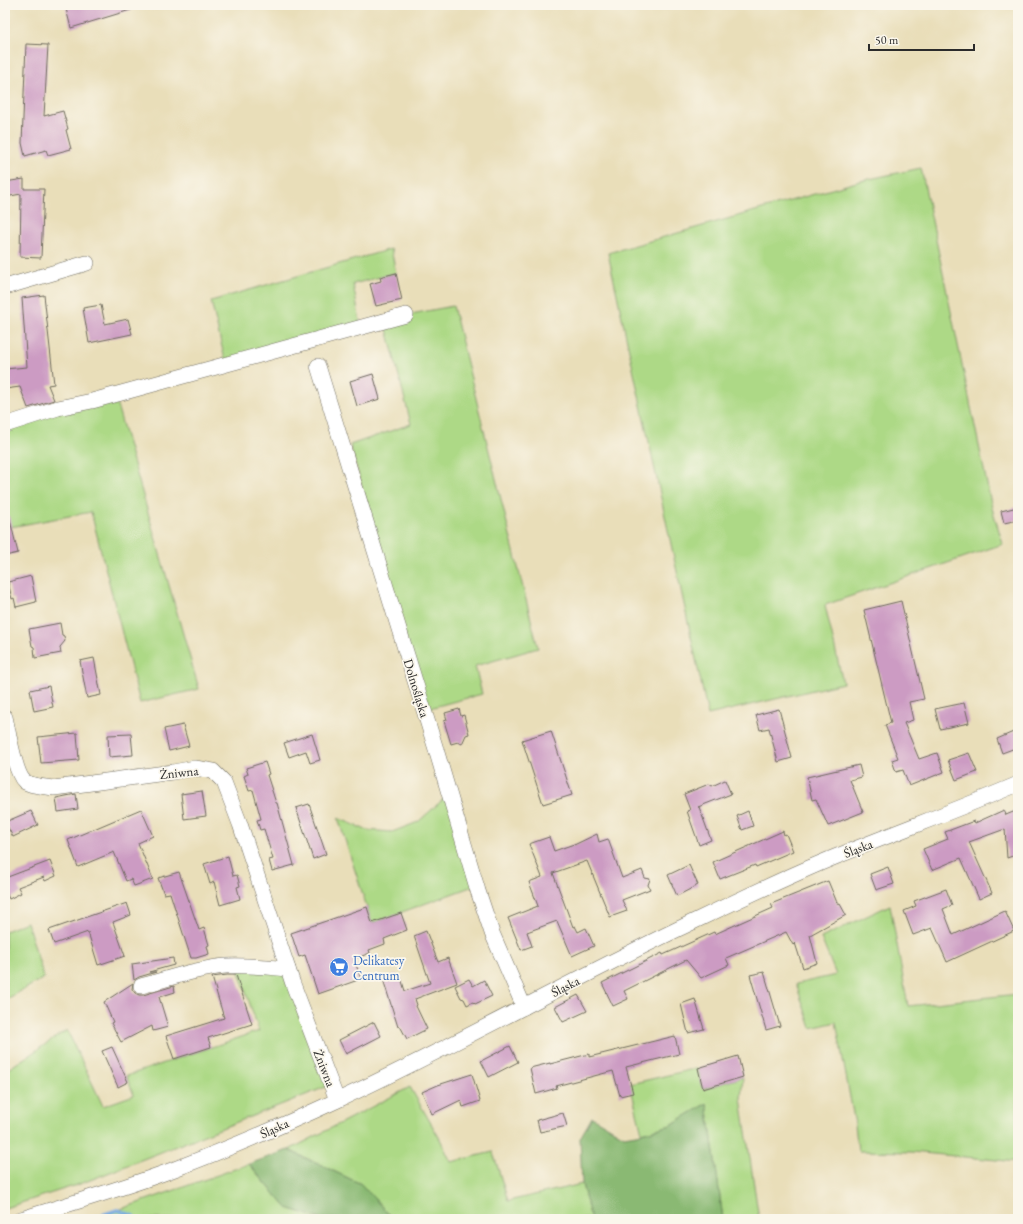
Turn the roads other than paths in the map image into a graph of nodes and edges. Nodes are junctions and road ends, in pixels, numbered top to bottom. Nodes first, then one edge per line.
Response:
1 (87, 263) dead end
2 (5, 287) edge
3 (406, 315) dead end
4 (318, 366) dead end
5 (5, 426) edge
6 (5, 717) edge
7 (1018, 784) edge
8 (288, 969) junction
9 (141, 986) dead end
10 (524, 1007) junction
11 (337, 1100) junction
12 (21, 1219) edge

1 - 2 street
3 - 5 street
4 - 10 street, Dolnośląska
6 - 8 street, Żniwna
7 - 10 street, Śląska
8 - 9 street
8 - 11 street, Żniwna
10 - 11 street, Śląska
11 - 12 street, Śląska

